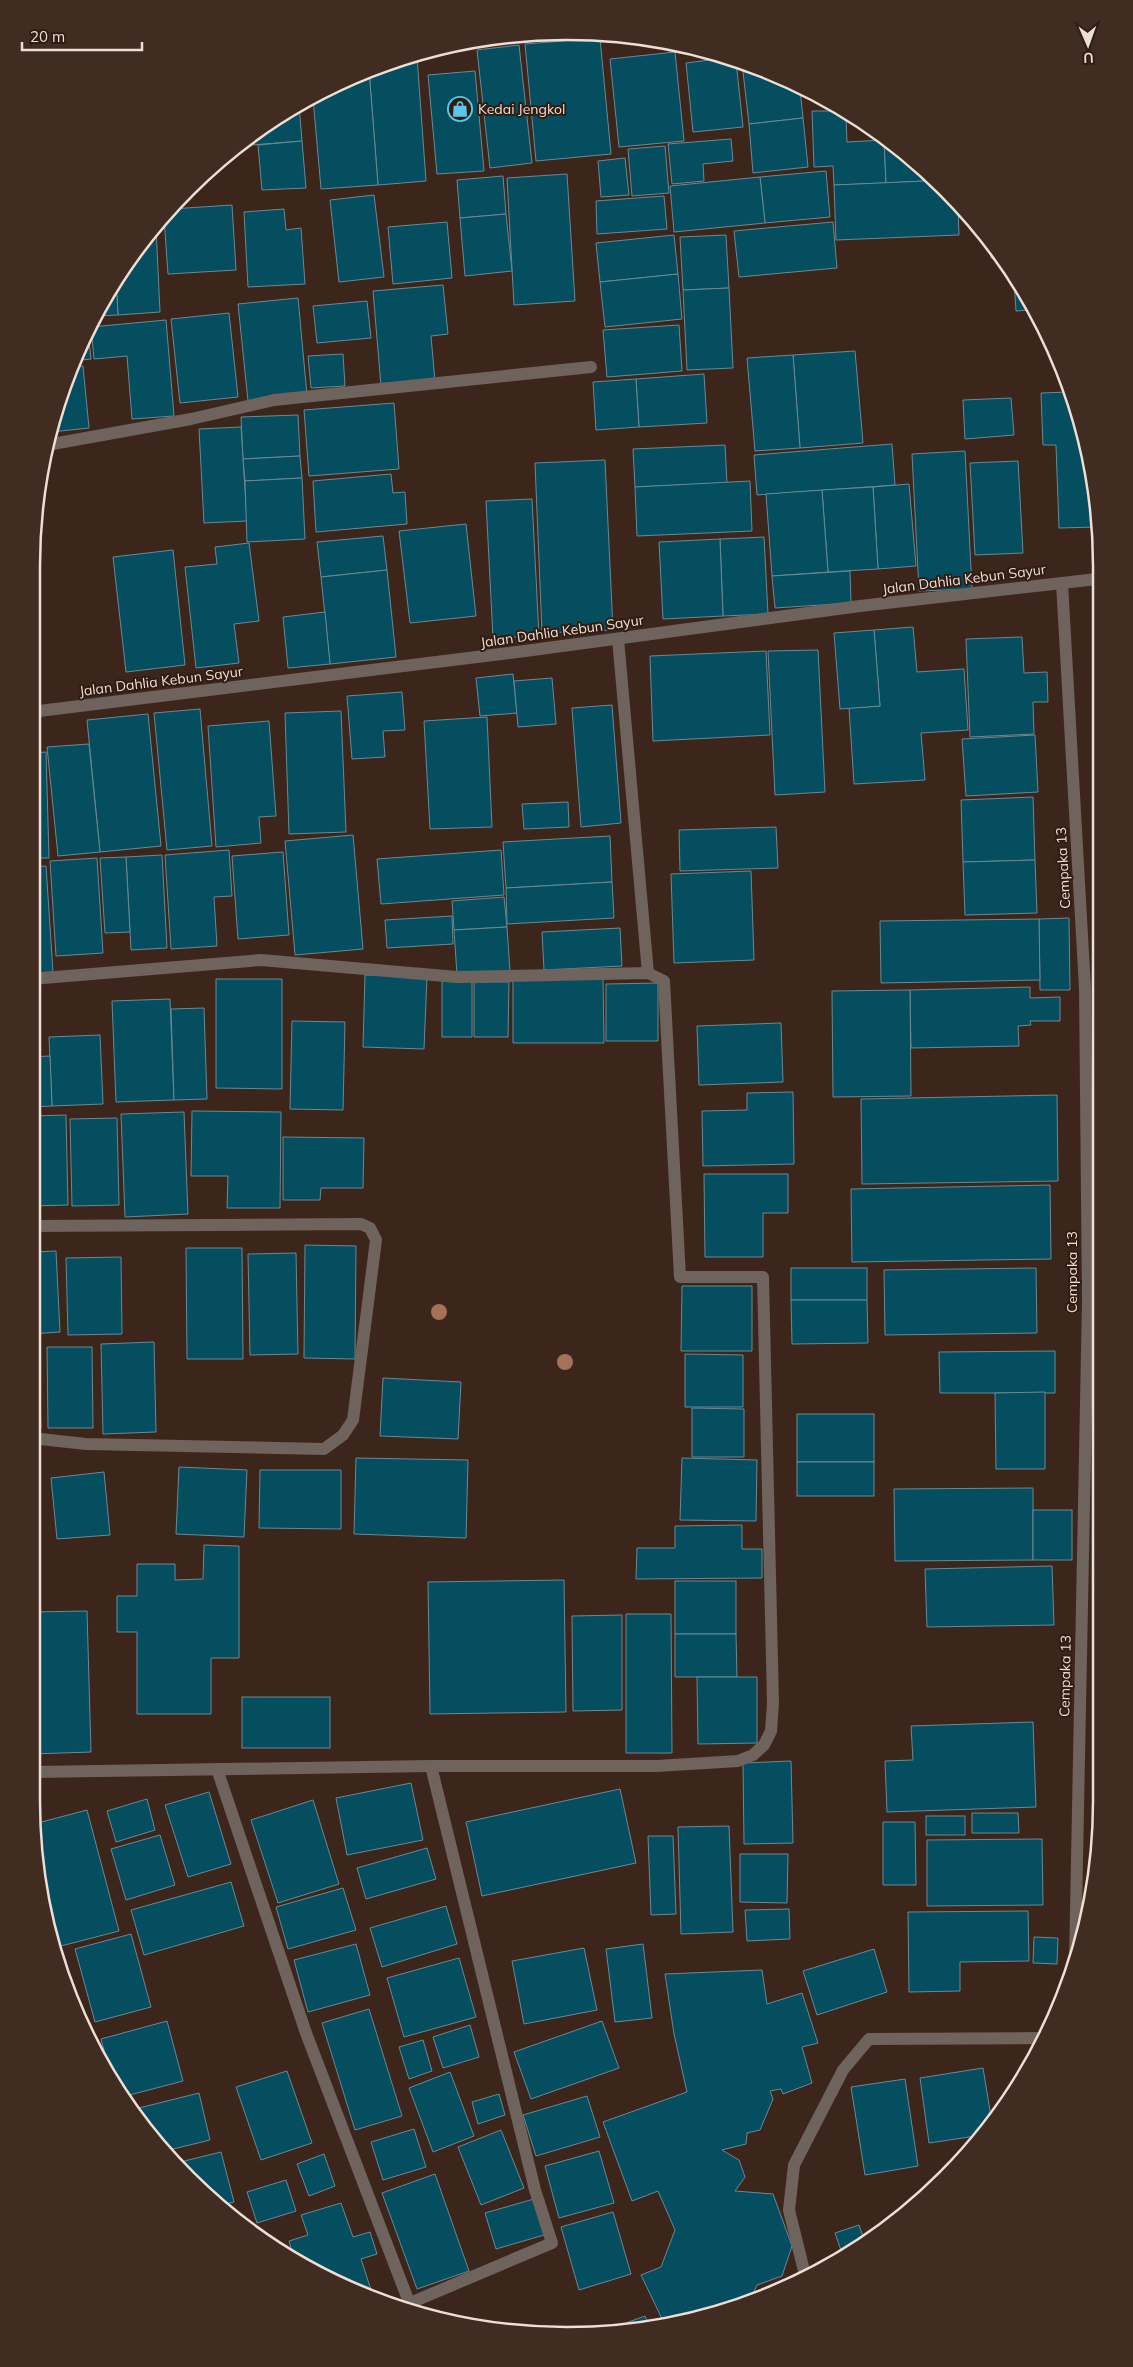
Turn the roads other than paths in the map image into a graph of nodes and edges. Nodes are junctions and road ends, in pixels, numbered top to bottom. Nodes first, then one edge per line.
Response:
1 (591, 367) dead end
2 (55, 444) edge
3 (1093, 579) edge
4 (1062, 583) junction
5 (618, 639) junction
6 (40, 711) edge
7 (648, 974) junction
8 (40, 978) edge
9 (40, 1226) edge
10 (40, 1439) edge
11 (431, 1766) junction
12 (217, 1769) junction
13 (40, 1772) edge
14 (1075, 1935) edge
15 (1036, 2038) edge
16 (804, 2270) edge
17 (409, 2303) edge
18 (416, 2305) edge

1 - 2 street
3 - 4 street, Jalan Dahlia Kebun Sayur
4 - 5 street, Jalan Dahlia Kebun Sayur
4 - 14 street, Cempaka 13
5 - 6 street, Jalan Dahlia Kebun Sayur
5 - 7 street
7 - 8 street
7 - 11 street
9 - 10 street
11 - 12 street
11 - 18 street
12 - 13 street
12 - 17 street
15 - 16 street

